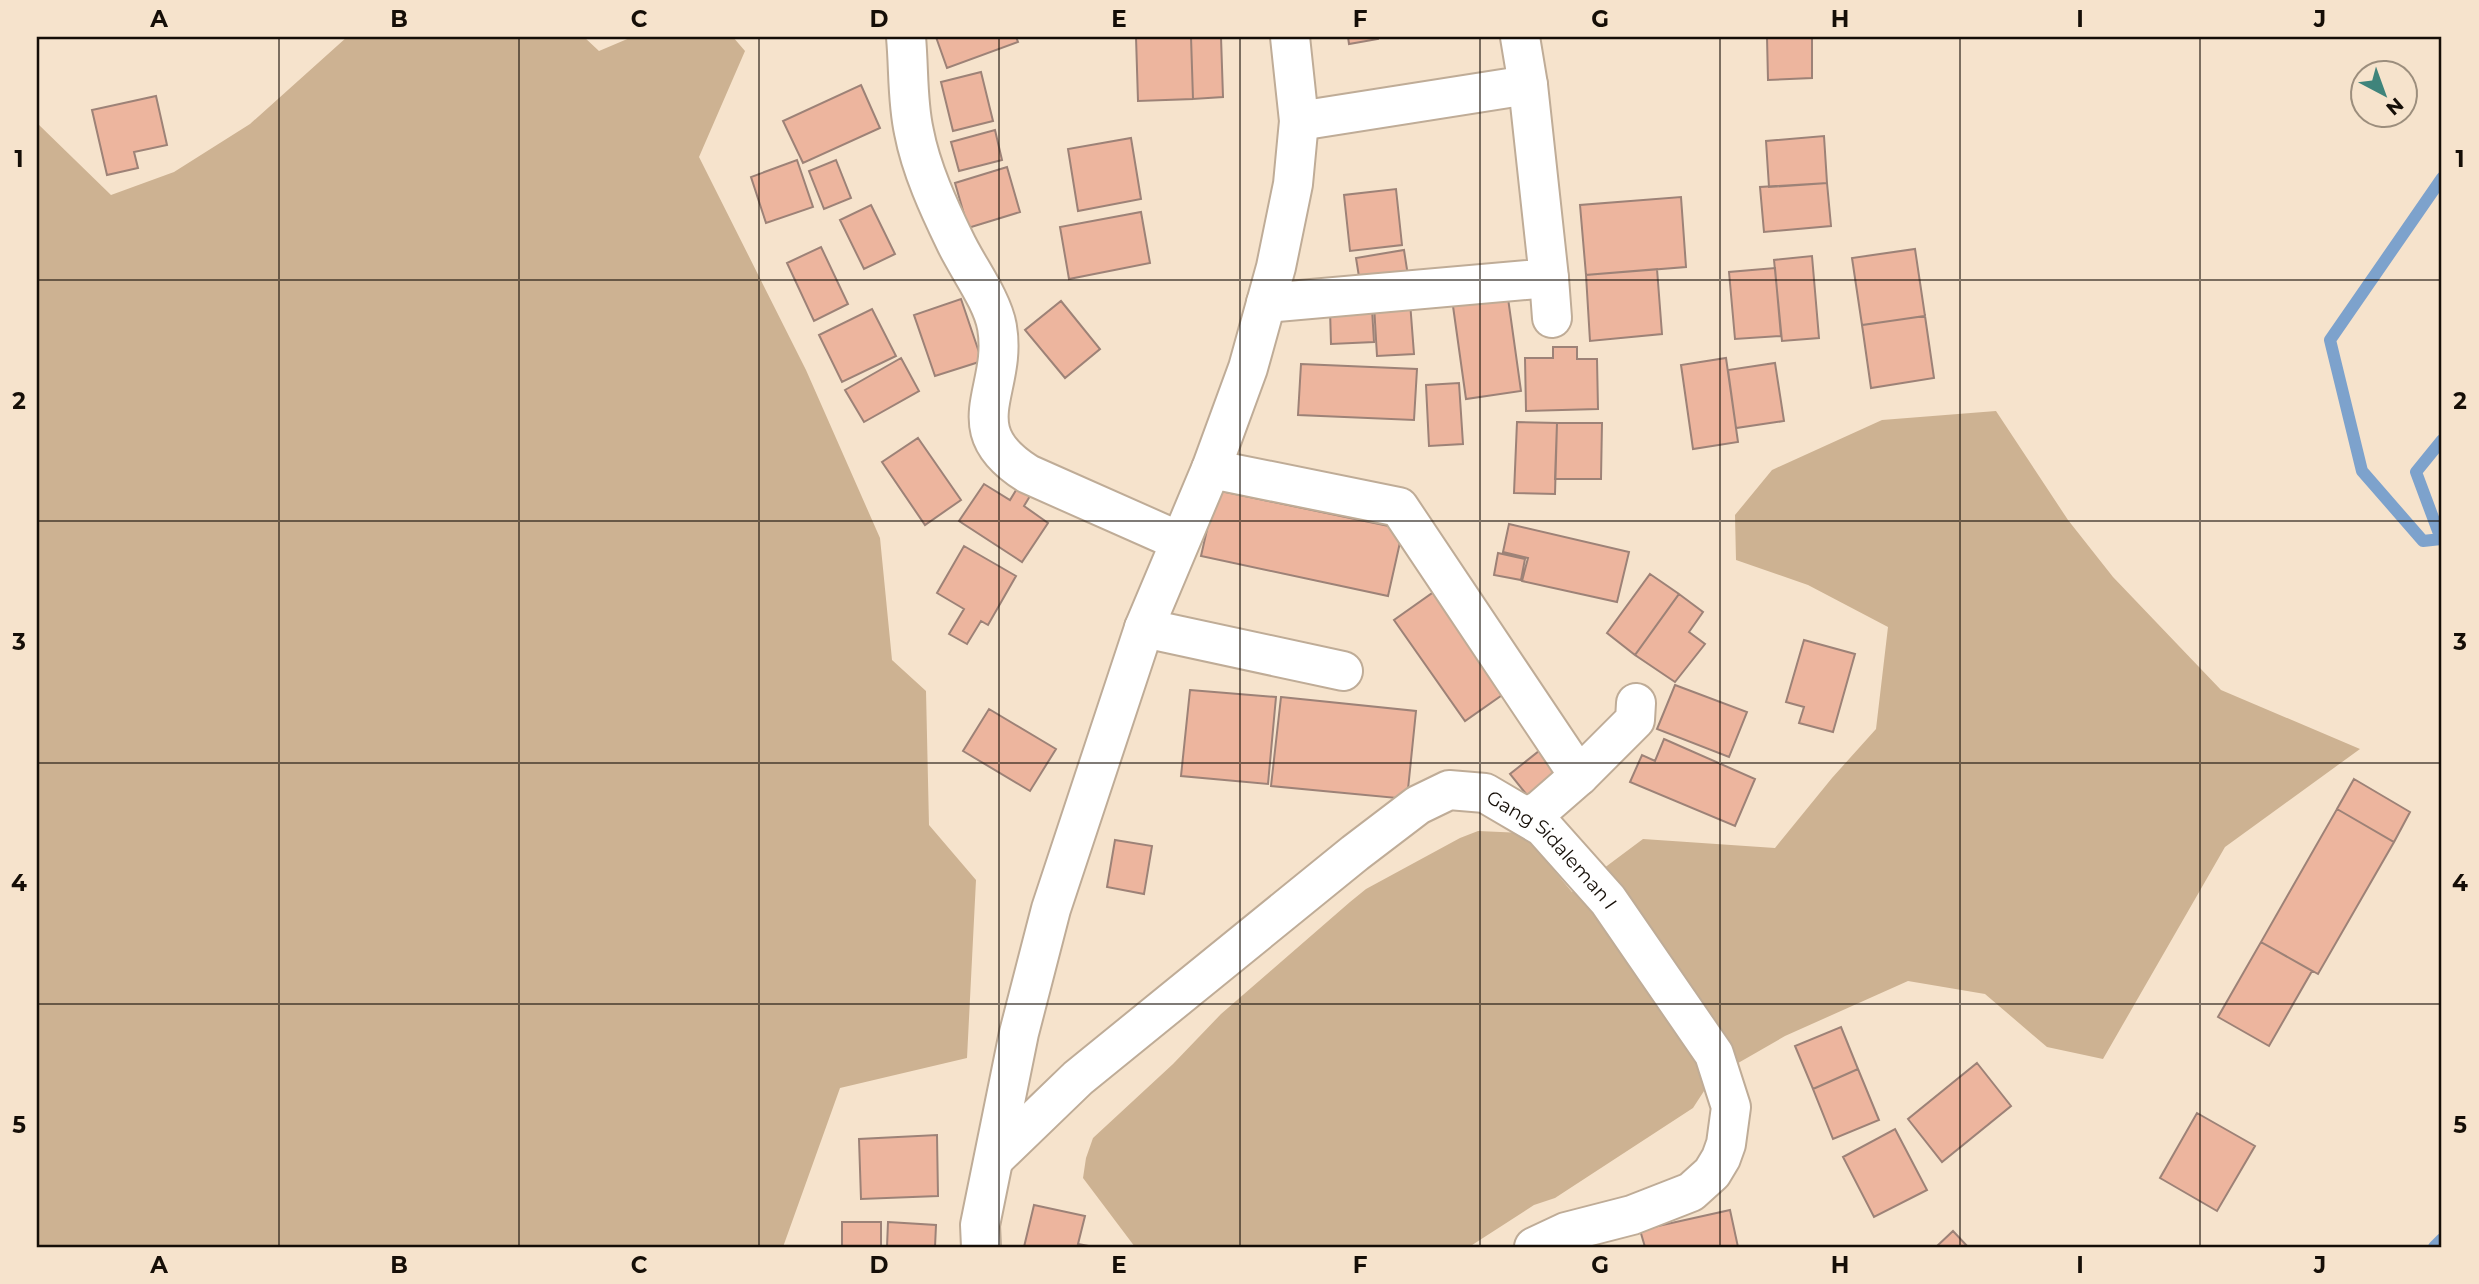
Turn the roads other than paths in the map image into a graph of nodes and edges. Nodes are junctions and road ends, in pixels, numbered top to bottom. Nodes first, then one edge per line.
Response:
1 (906, 37) edge
2 (1290, 37) edge
3 (1520, 37) edge
4 (1528, 85) junction
5 (1299, 121) junction
6 (1549, 278) junction
7 (1266, 303) junction
8 (1552, 318) dead end
9 (1211, 469) junction
10 (1180, 541) junction
11 (1144, 628) junction
12 (1343, 671) dead end
13 (1636, 703) dead end
14 (1579, 776) junction
15 (1527, 817) junction
16 (994, 1159) junction
17 (1544, 1245) edge
18 (981, 1247) edge

1 - 10 street
2 - 5 street
3 - 4 street
4 - 5 street
4 - 6 street
5 - 7 street
6 - 7 street
6 - 8 street
7 - 9 street
9 - 10 street
9 - 14 street
10 - 11 street
11 - 12 street
11 - 16 street
13 - 14 street
14 - 15 street
15 - 16 street, Gang Sidaleman I
15 - 17 street, Gang Sidaleman I
16 - 18 street

